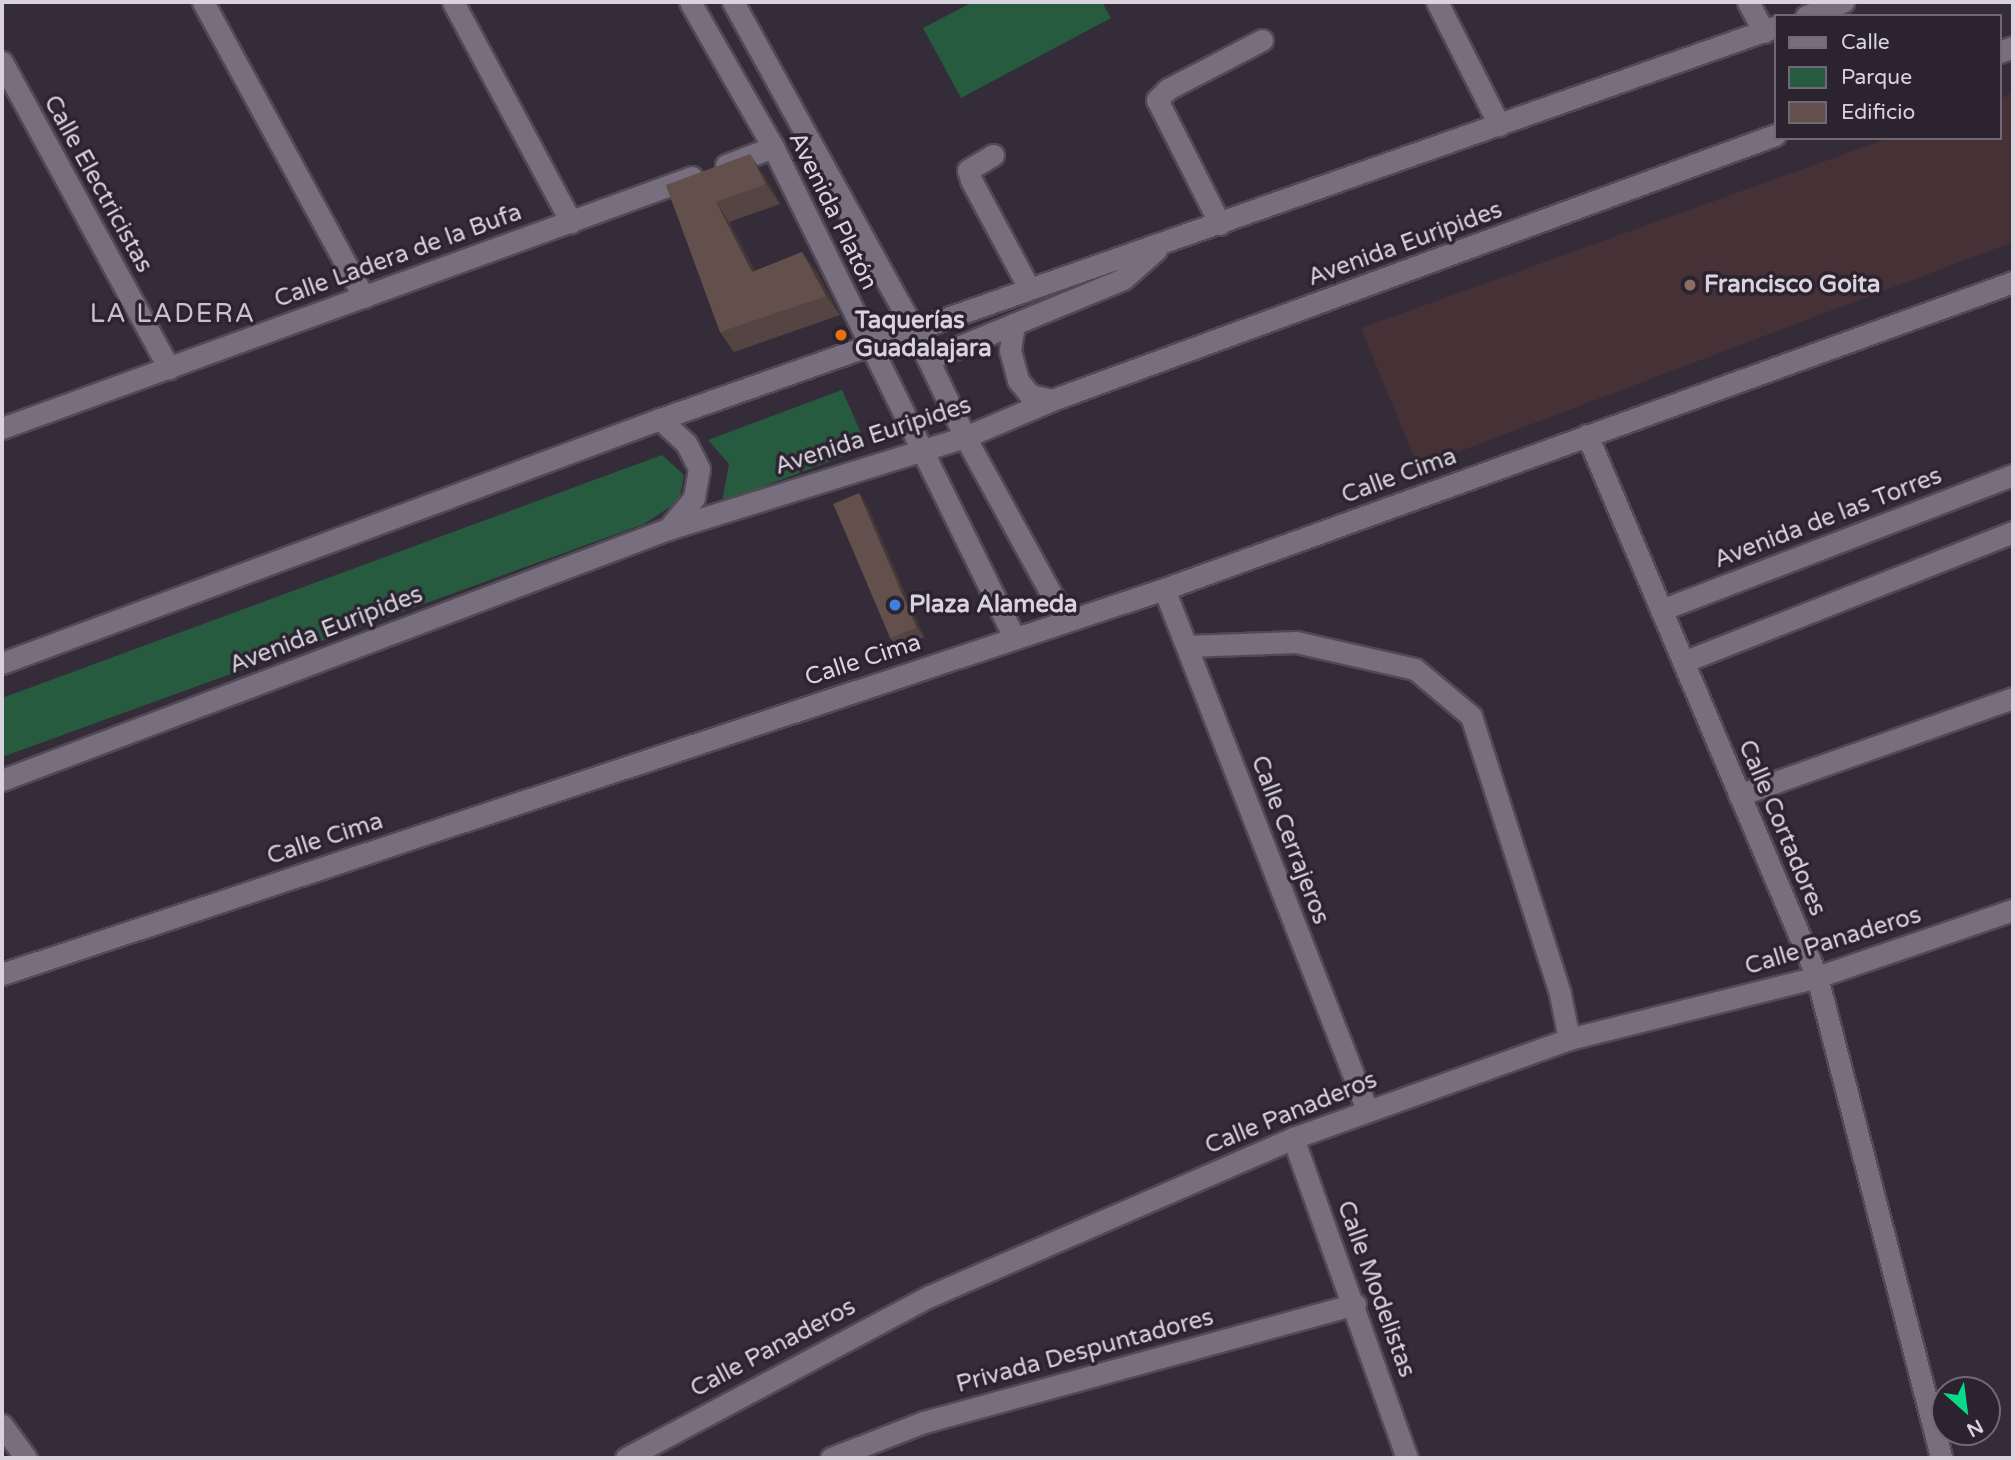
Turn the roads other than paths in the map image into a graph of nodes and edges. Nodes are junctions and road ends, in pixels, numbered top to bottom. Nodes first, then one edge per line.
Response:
1 (204, 2) edge
2 (453, 2) edge
3 (690, 2) edge
4 (733, 2) edge
5 (1437, 2) edge
6 (1748, 2) edge
7 (1843, 2) edge
8 (1811, 14) edge
9 (1770, 30) edge
10 (1262, 40) dead end
11 (2, 62) edge
12 (1499, 125) junction
13 (1773, 136) edge
14 (773, 147) junction
15 (993, 155) dead end
16 (571, 222) junction
17 (1220, 224) junction
18 (1163, 244) junction
19 (2013, 282) edge
20 (1029, 288) junction
21 (364, 297) junction
22 (1013, 324) junction
23 (915, 332) junction
24 (870, 346) junction
25 (929, 359) junction
26 (169, 368) junction
27 (1052, 400) junction
28 (660, 419) junction
29 (2, 428) edge
30 (1587, 435) junction
31 (965, 438) junction
32 (925, 449) junction
33 (2013, 475) edge
34 (668, 529) junction
35 (2013, 532) edge
36 (1164, 589) junction
37 (1661, 610) junction
38 (1065, 619) junction
39 (1014, 637) junction
40 (1186, 646) junction
41 (1683, 662) junction
42 (2, 663) edge
43 (2013, 698) edge
44 (2, 780) edge
45 (1739, 795) junction
46 (2013, 910) edge
47 (2, 974) edge
48 (1817, 977) junction
49 (1569, 1040) junction
50 (1367, 1110) junction
51 (1293, 1138) junction
52 (1355, 1304) junction
53 (2, 1425) edge
54 (26, 1458) edge
55 (626, 1458) edge
56 (831, 1458) edge
57 (1407, 1458) edge
58 (1941, 1458) edge

1 - 21 street
2 - 16 street
3 - 14 street, Avenida Platón
4 - 23 street, Avenida Platón
5 - 12 street
6 - 9 street
7 - 8 street
9 - 12 street
10 - 17 street
11 - 26 street, Calle Electricistas
12 - 17 street
13 - 27 street, Avenida Euripides
14 - 16 street, Calle Ladera de la Bufa
14 - 24 street, Avenida Platón
15 - 20 street
16 - 21 street, Calle Ladera de la Bufa
17 - 18 street
18 - 20 street
18 - 22 street
19 - 30 street, Calle Cima
20 - 23 street
21 - 26 street, Calle Ladera de la Bufa
22 - 25 street
22 - 27 street
23 - 24 street
23 - 25 street, Avenida Platón
24 - 28 street
24 - 32 street, Avenida Platón
25 - 31 street, Avenida Platón
26 - 29 street, Calle Ladera de la Bufa
27 - 31 street, Avenida Euripides
28 - 34 street, Avenida Euripides
28 - 42 street
30 - 36 street, Calle Cima
30 - 37 street, Calle Cortadores
31 - 32 street, Avenida Euripides
31 - 38 street, Avenida Platón
32 - 34 street, Avenida Euripides
32 - 39 street, Avenida Platón
33 - 37 street, Avenida de las Torres
34 - 44 street, Avenida Euripides
35 - 41 street
36 - 38 street, Calle Cima
36 - 40 street, Calle Cerrajeros
37 - 41 street, Calle Cortadores
38 - 39 street, Calle Cima
39 - 47 street, Calle Cima
40 - 49 street
40 - 50 street, Calle Cerrajeros
41 - 45 street, Calle Cortadores
43 - 45 street
45 - 48 street, Calle Cortadores
46 - 48 street, Calle Panaderos
48 - 49 street, Calle Panaderos
48 - 58 street, Calle Cortadores
49 - 50 street, Calle Panaderos
50 - 51 street, Calle Panaderos
51 - 52 street, Calle Modelistas
51 - 55 street, Calle Panaderos
52 - 56 street, Privada Despuntadores
52 - 57 street, Calle Modelistas
53 - 54 street

